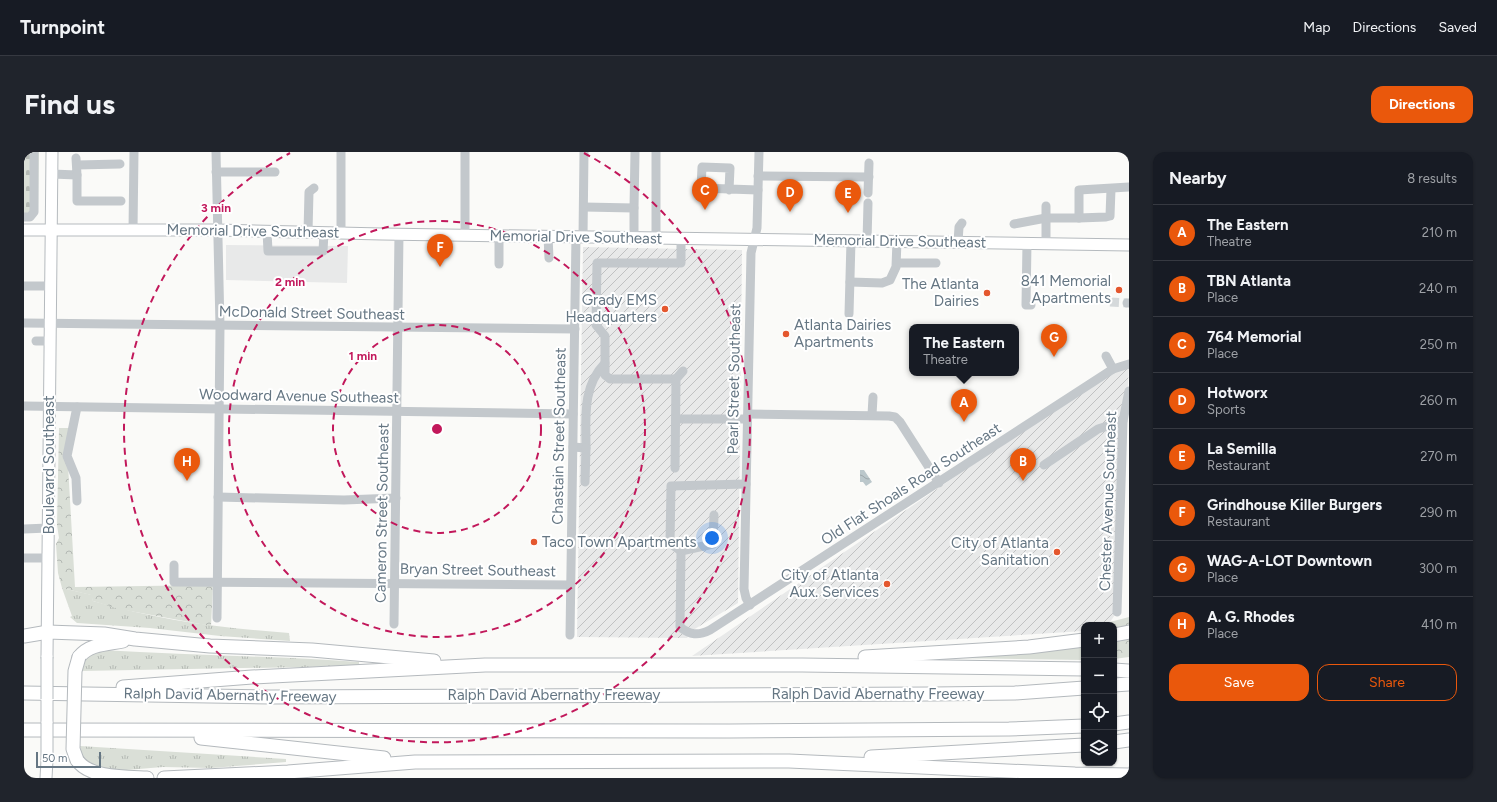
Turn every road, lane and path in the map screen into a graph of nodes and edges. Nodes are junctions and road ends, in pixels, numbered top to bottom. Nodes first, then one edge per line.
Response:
1 (34, 152) edge
2 (52, 152) edge
3 (134, 152) edge
4 (216, 152) edge
5 (341, 152) edge
6 (465, 152) edge
7 (584, 152) edge
8 (635, 152) edge
9 (656, 152) edge
10 (759, 152) edge
11 (869, 162) dead end
12 (120, 164) dead end
13 (216, 172) junction
14 (274, 172) dead end
15 (52, 174) junction
16 (77, 175) junction
17 (758, 176) junction
18 (868, 177) junction
19 (1129, 187) edge
20 (314, 188) dead end
21 (1111, 189) junction
22 (729, 190) dead end
23 (758, 190) junction
24 (868, 193) dead end
25 (121, 201) dead end
26 (868, 203) dead end
27 (1046, 206) dead end
28 (584, 207) junction
29 (634, 208) junction
30 (24, 217) edge
31 (1046, 218) junction
32 (1079, 218) junction
33 (962, 223) dead end
34 (1014, 224) dead end
35 (24, 230) edge
36 (51, 230) junction
37 (133, 230) junction
38 (217, 230) junction
39 (267, 231) junction
40 (308, 232) junction
41 (324, 233) junction
42 (341, 233) junction
43 (399, 234) junction
44 (464, 235) junction
45 (499, 236) junction
46 (548, 236) junction
47 (580, 237) junction
48 (634, 237) junction
49 (656, 238) junction
50 (681, 238) junction
51 (754, 239) junction
52 (851, 241) junction
53 (867, 241) junction
54 (897, 241) junction
55 (958, 242) junction
56 (1027, 243) junction
57 (1046, 244) junction
58 (1129, 245) edge
59 (548, 258) dead end
60 (896, 263) junction
61 (936, 263) dead end
62 (499, 264) dead end
63 (850, 282) junction
64 (24, 286) edge
65 (50, 286) junction
66 (1031, 305) dead end
67 (849, 314) dead end
68 (24, 323) edge
69 (49, 324) junction
70 (220, 326) junction
71 (398, 328) junction
72 (575, 330) junction
73 (36, 341) dead end
74 (49, 341) junction
75 (1106, 356) dead end
76 (605, 363) junction
77 (1129, 364) edge
78 (1113, 369) junction
79 (683, 371) dead end
80 (676, 379) junction
81 (1129, 391) edge
82 (873, 397) dead end
83 (24, 406) edge
84 (49, 407) junction
85 (77, 407) junction
86 (219, 409) junction
87 (397, 412) junction
88 (573, 414) junction
89 (872, 415) junction
90 (748, 417) junction
91 (676, 419) junction
92 (1123, 421) junction
93 (573, 447) junction
94 (586, 448) junction
95 (1044, 465) dead end
96 (675, 468) dead end
97 (585, 482) dead end
98 (938, 483) junction
99 (746, 484) junction
100 (218, 497) junction
101 (396, 498) junction
102 (77, 501) dead end
103 (714, 515) dead end
104 (48, 528) junction
105 (24, 529) edge
106 (682, 551) junction
107 (24, 558) edge
108 (48, 558) junction
109 (174, 565) dead end
110 (217, 582) junction
111 (395, 582) junction
112 (571, 585) junction
113 (750, 605) junction
114 (1117, 612) dead end
115 (217, 618) dead end
116 (394, 624) dead end
117 (48, 632) junction
118 (1129, 632) edge
119 (1117, 634) edge
120 (570, 635) dead end
121 (24, 636) edge
122 (135, 639) junction
123 (1081, 640) edge
124 (802, 665) junction
125 (485, 666) junction
126 (1081, 670) edge
127 (1117, 670) edge
128 (1129, 671) edge
129 (1129, 684) edge
130 (1117, 685) edge
131 (1081, 688) edge
132 (24, 693) edge
133 (53, 693) junction
134 (1129, 722) edge
135 (1117, 724) edge
136 (1081, 726) edge
137 (24, 730) edge
138 (138, 731) junction
139 (1129, 740) edge
140 (1117, 742) edge
141 (1081, 745) edge
142 (789, 761) junction
143 (415, 762) junction
144 (1129, 774) edge
145 (46, 778) edge
146 (147, 778) edge
147 (164, 778) edge

1 - 30 street
2 - 15 main road, Boulevard Southeast
3 - 37 street
4 - 13 street
5 - 42 street
6 - 44 street
7 - 28 street, Chastain Street Southeast
8 - 29 street
9 - 49 street
10 - 17 street, Pearl Street Southeast
11 - 18 street
12 - 16 street
13 - 14 street
13 - 38 street
15 - 16 street
15 - 36 main road, Boulevard Southeast
16 - 25 street
17 - 18 street
17 - 23 street, Pearl Street Southeast
18 - 24 street
19 - 21 street
20 - 40 street
21 - 32 street
21 - 32 street
22 - 23 street
23 - 51 street, Pearl Street Southeast
26 - 53 street
27 - 31 street
28 - 29 street
28 - 47 street, Chastain Street Southeast
29 - 48 street
31 - 32 street
31 - 34 street
31 - 57 street
33 - 55 street
35 - 36 main road, Memorial Drive Southeast
36 - 37 main road, Memorial Drive Southeast
36 - 65 main road, Boulevard Southeast
37 - 38 main road, Memorial Drive Southeast
38 - 39 main road, Memorial Drive Southeast
38 - 70 street
39 - 40 main road, Memorial Drive Southeast
39 - 41 street
40 - 41 main road, Memorial Drive Southeast
41 - 42 main road, Memorial Drive Southeast
42 - 43 main road, Memorial Drive Southeast
43 - 44 main road, Memorial Drive Southeast
43 - 71 street, Cameron Street Southeast
44 - 45 main road, Memorial Drive Southeast
45 - 46 main road, Memorial Drive Southeast
45 - 62 street
46 - 47 main road, Memorial Drive Southeast
46 - 59 street
47 - 48 main road, Memorial Drive Southeast
47 - 72 street, Chastain Street Southeast
48 - 49 main road, Memorial Drive Southeast
49 - 50 main road, Memorial Drive Southeast
50 - 51 main road, Memorial Drive Southeast
50 - 76 street
51 - 52 main road, Memorial Drive Southeast
51 - 90 street, Pearl Street Southeast
52 - 53 main road, Memorial Drive Southeast
52 - 63 street
53 - 54 main road, Memorial Drive Southeast
54 - 55 main road, Memorial Drive Southeast
54 - 60 street
55 - 56 main road, Memorial Drive Southeast
56 - 57 main road, Memorial Drive Southeast
56 - 66 street
57 - 58 main road, Memorial Drive Southeast
60 - 61 street
60 - 63 street
63 - 67 street
64 - 65 street
65 - 69 main road, Boulevard Southeast
68 - 69 street, McDonald Street Southeast
69 - 70 street, McDonald Street Southeast
69 - 74 main road, Boulevard Southeast
70 - 71 street, McDonald Street Southeast
70 - 86 street
71 - 72 street, McDonald Street Southeast
71 - 87 street, Cameron Street Southeast
72 - 88 street, Chastain Street Southeast
73 - 74 street
74 - 84 main road, Boulevard Southeast
75 - 78 street
76 - 80 street
76 - 94 street
77 - 78 street, Old Flat Shoals Road Southeast
78 - 98 street, Old Flat Shoals Road Southeast
79 - 80 street
80 - 91 street
81 - 92 street, Chester Avenue Southeast
82 - 89 street
83 - 84 street, Woodward Avenue Southeast
84 - 85 street, Woodward Avenue Southeast
84 - 104 main road, Boulevard Southeast
85 - 86 street, Woodward Avenue Southeast
85 - 102 street
86 - 87 street, Woodward Avenue Southeast
86 - 100 street
87 - 88 street, Woodward Avenue Southeast
87 - 101 street, Cameron Street Southeast
88 - 93 street, Chastain Street Southeast
89 - 90 street
89 - 98 street
90 - 91 street
90 - 99 street, Pearl Street Southeast
91 - 96 street
92 - 95 street
92 - 114 street, Chester Avenue Southeast
93 - 94 street
93 - 112 street, Chastain Street Southeast
94 - 97 street
98 - 113 street, Old Flat Shoals Road Southeast
99 - 106 street
99 - 113 street, Pearl Street Southeast
100 - 101 street
100 - 110 street
101 - 111 street, Cameron Street Southeast
103 - 106 street
104 - 105 street
104 - 108 main road, Boulevard Southeast
106 - 113 street, Old Flat Shoals Road Southeast
107 - 108 street
108 - 117 main road, Boulevard Southeast
109 - 110 street, Bryan Street Southeast
110 - 111 street, Bryan Street Southeast
110 - 115 street
111 - 112 street, Bryan Street Southeast
111 - 116 street, Cameron Street Southeast
112 - 120 street, Chastain Street Southeast
117 - 121 highway
117 - 122 highway
117 - 145 main road, Boulevard Southeast, bridge
118 - 119 highway
122 - 125 highway
122 - 146 highway, bridge
123 - 124 highway
124 - 125 highway
124 - 126 highway
125 - 133 highway
127 - 128 highway
129 - 130 highway
131 - 133 highway, Ralph David Abernathy Freeway
132 - 133 highway, Ralph David Abernathy Freeway
134 - 135 highway
136 - 138 highway
137 - 138 highway
138 - 143 highway
139 - 140 highway
141 - 142 highway
142 - 143 highway
142 - 144 highway
143 - 147 highway

